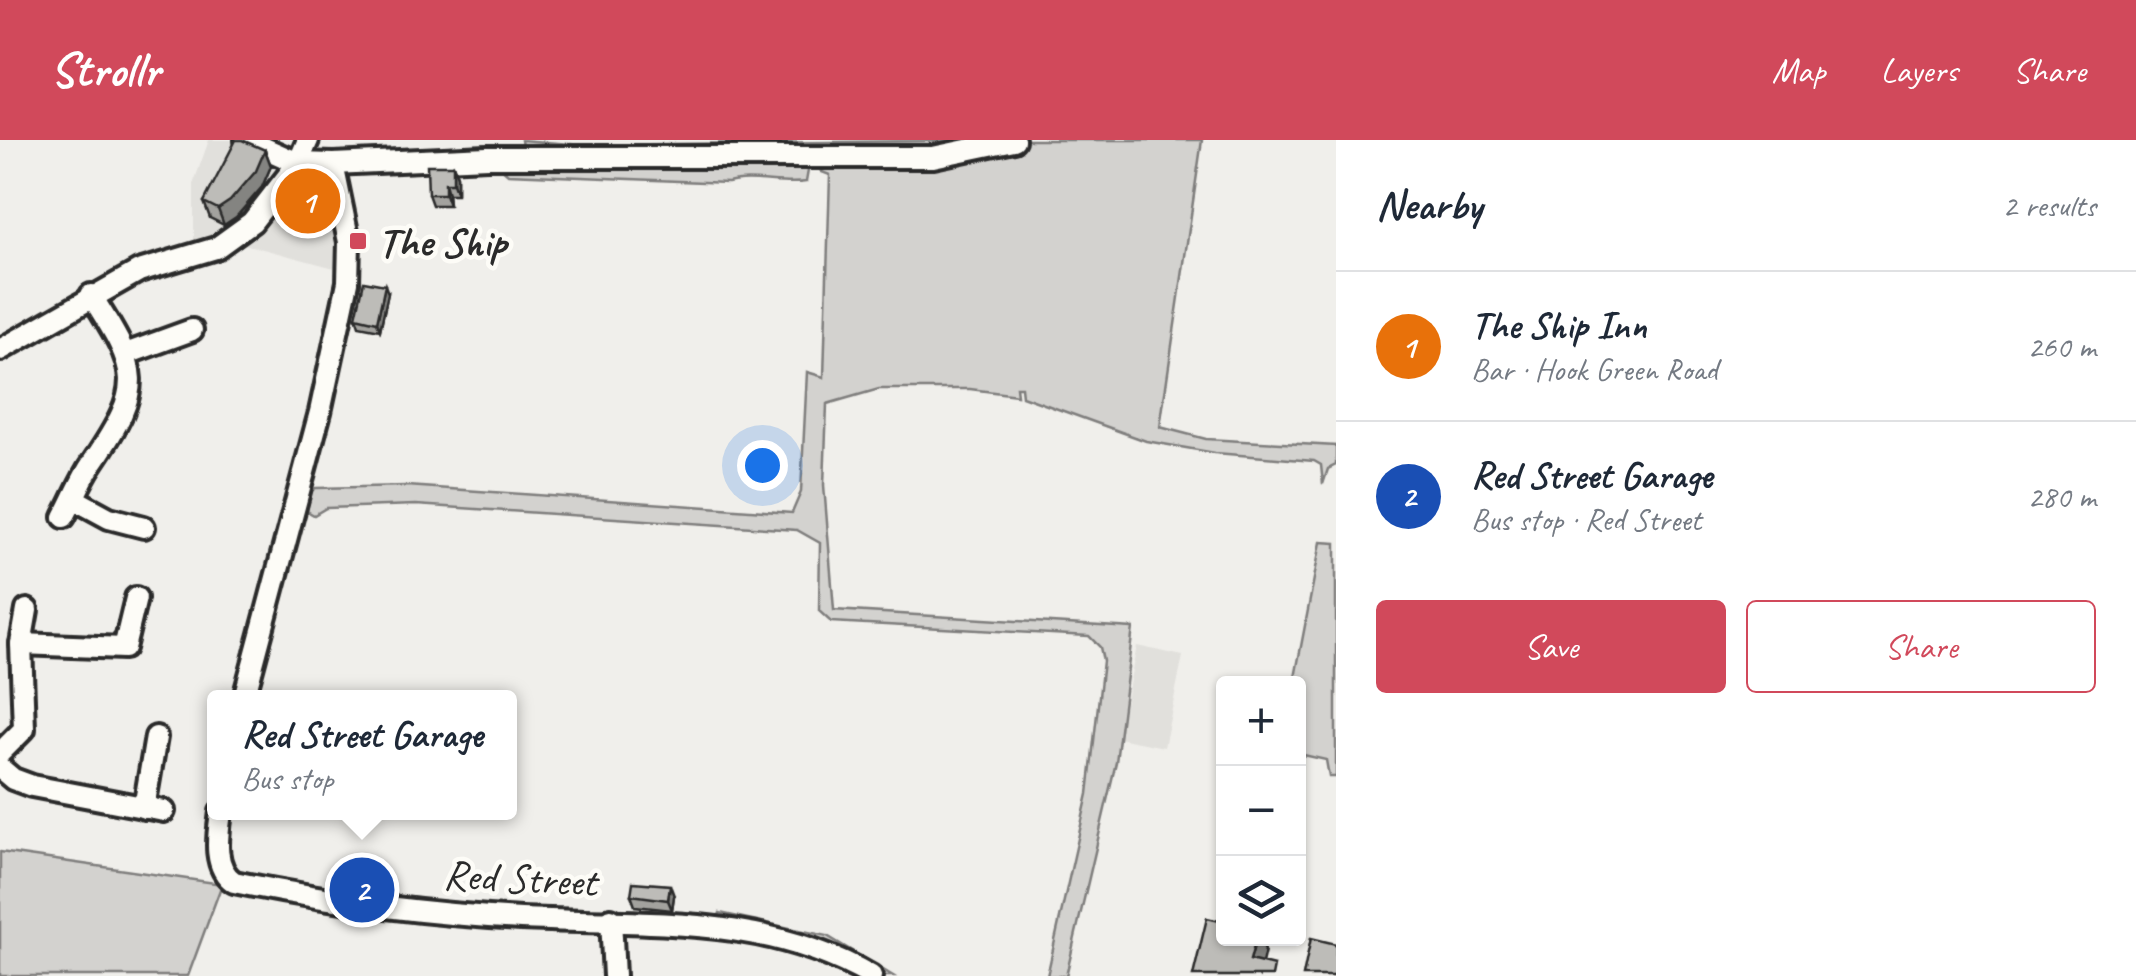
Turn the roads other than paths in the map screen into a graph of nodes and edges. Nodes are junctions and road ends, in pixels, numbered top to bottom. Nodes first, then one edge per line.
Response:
1 (246, 140) edge
2 (308, 140) edge
3 (1014, 140) edge
4 (298, 163) junction
5 (333, 164) junction
6 (91, 294) junction
7 (192, 330) dead end
8 (0, 350) edge
9 (126, 354) junction
10 (132, 518) dead end
11 (136, 598) dead end
12 (26, 610) dead end
13 (21, 644) junction
14 (246, 690) edge
15 (156, 737) dead end
16 (0, 753) edge
17 (0, 768) edge
18 (221, 820) edge
19 (611, 919) junction
20 (614, 976) edge
21 (870, 976) edge

1 - 4 street
2 - 4 street
3 - 5 street
4 - 5 street
4 - 6 street
5 - 14 street
6 - 8 street
6 - 9 street
7 - 9 street
9 - 10 street
11 - 13 street
12 - 13 street
13 - 16 street
15 - 17 street
18 - 19 street, Red Street
19 - 20 street
19 - 21 street, Red Street

